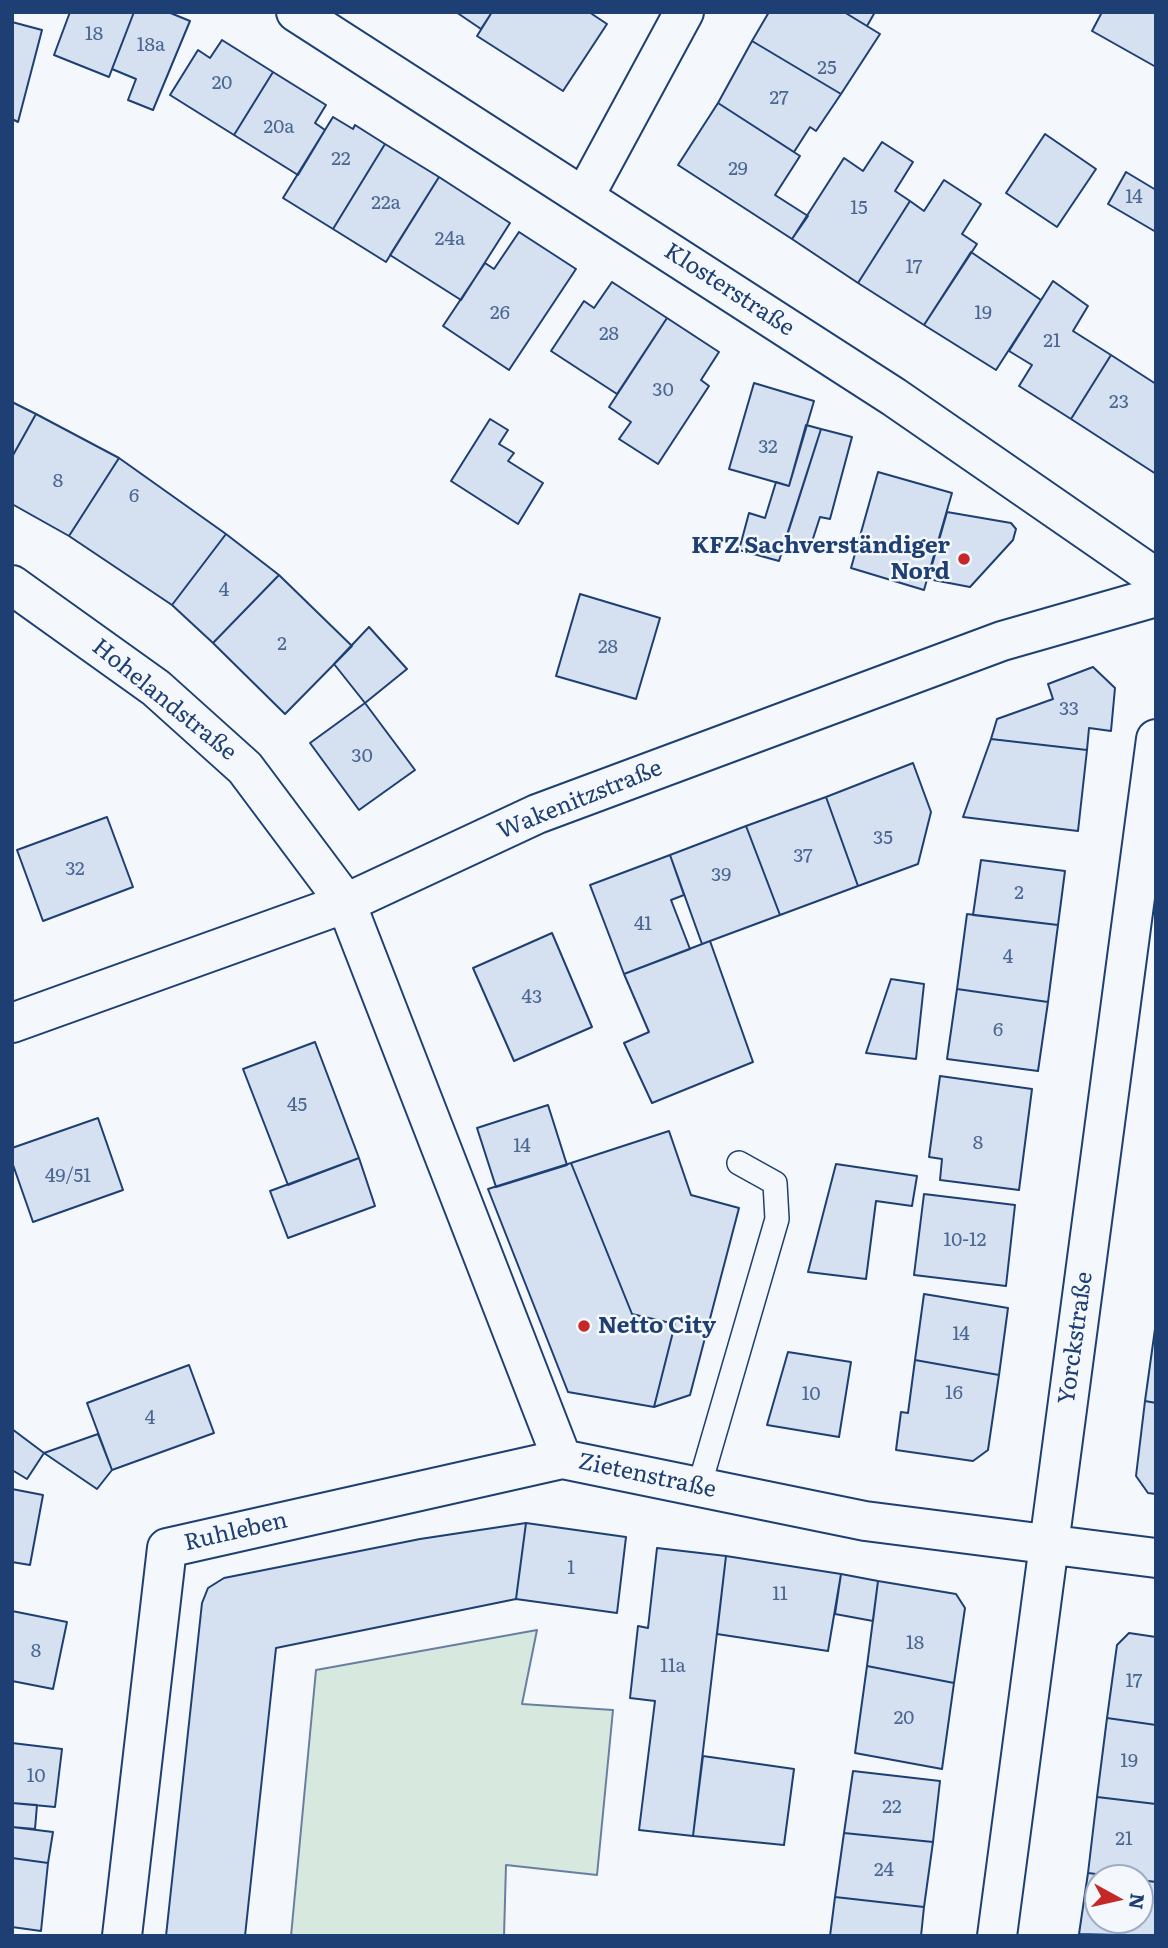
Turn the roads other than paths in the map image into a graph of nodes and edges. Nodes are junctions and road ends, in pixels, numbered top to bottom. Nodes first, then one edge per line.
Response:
1 (296, 12) edge
2 (684, 12) edge
3 (584, 197) junction
4 (1156, 578) edge
5 (12, 585) edge
6 (1156, 597) edge
7 (1156, 740) edge
8 (346, 903) junction
9 (12, 1023) edge
10 (739, 1163) dead end
11 (562, 1459) junction
12 (699, 1487) junction
13 (1049, 1542) junction
14 (1156, 1559) edge
15 (122, 1936) edge
16 (996, 1936) edge

1 - 3 street, Klosterstraße
2 - 3 street
3 - 4 street, Klosterstraße
5 - 8 street, Hohelandstraße
6 - 8 street, Wakenitzstraße
7 - 13 street, Yorckstraße
8 - 9 street, Wakenitzstraße
8 - 11 street, Zietenstraße
10 - 12 lane
11 - 12 street, Zietenstraße
11 - 15 street, Ruhleben
12 - 13 street, Zietenstraße
13 - 14 street, Zietenstraße
13 - 16 street, Yorckstraße

